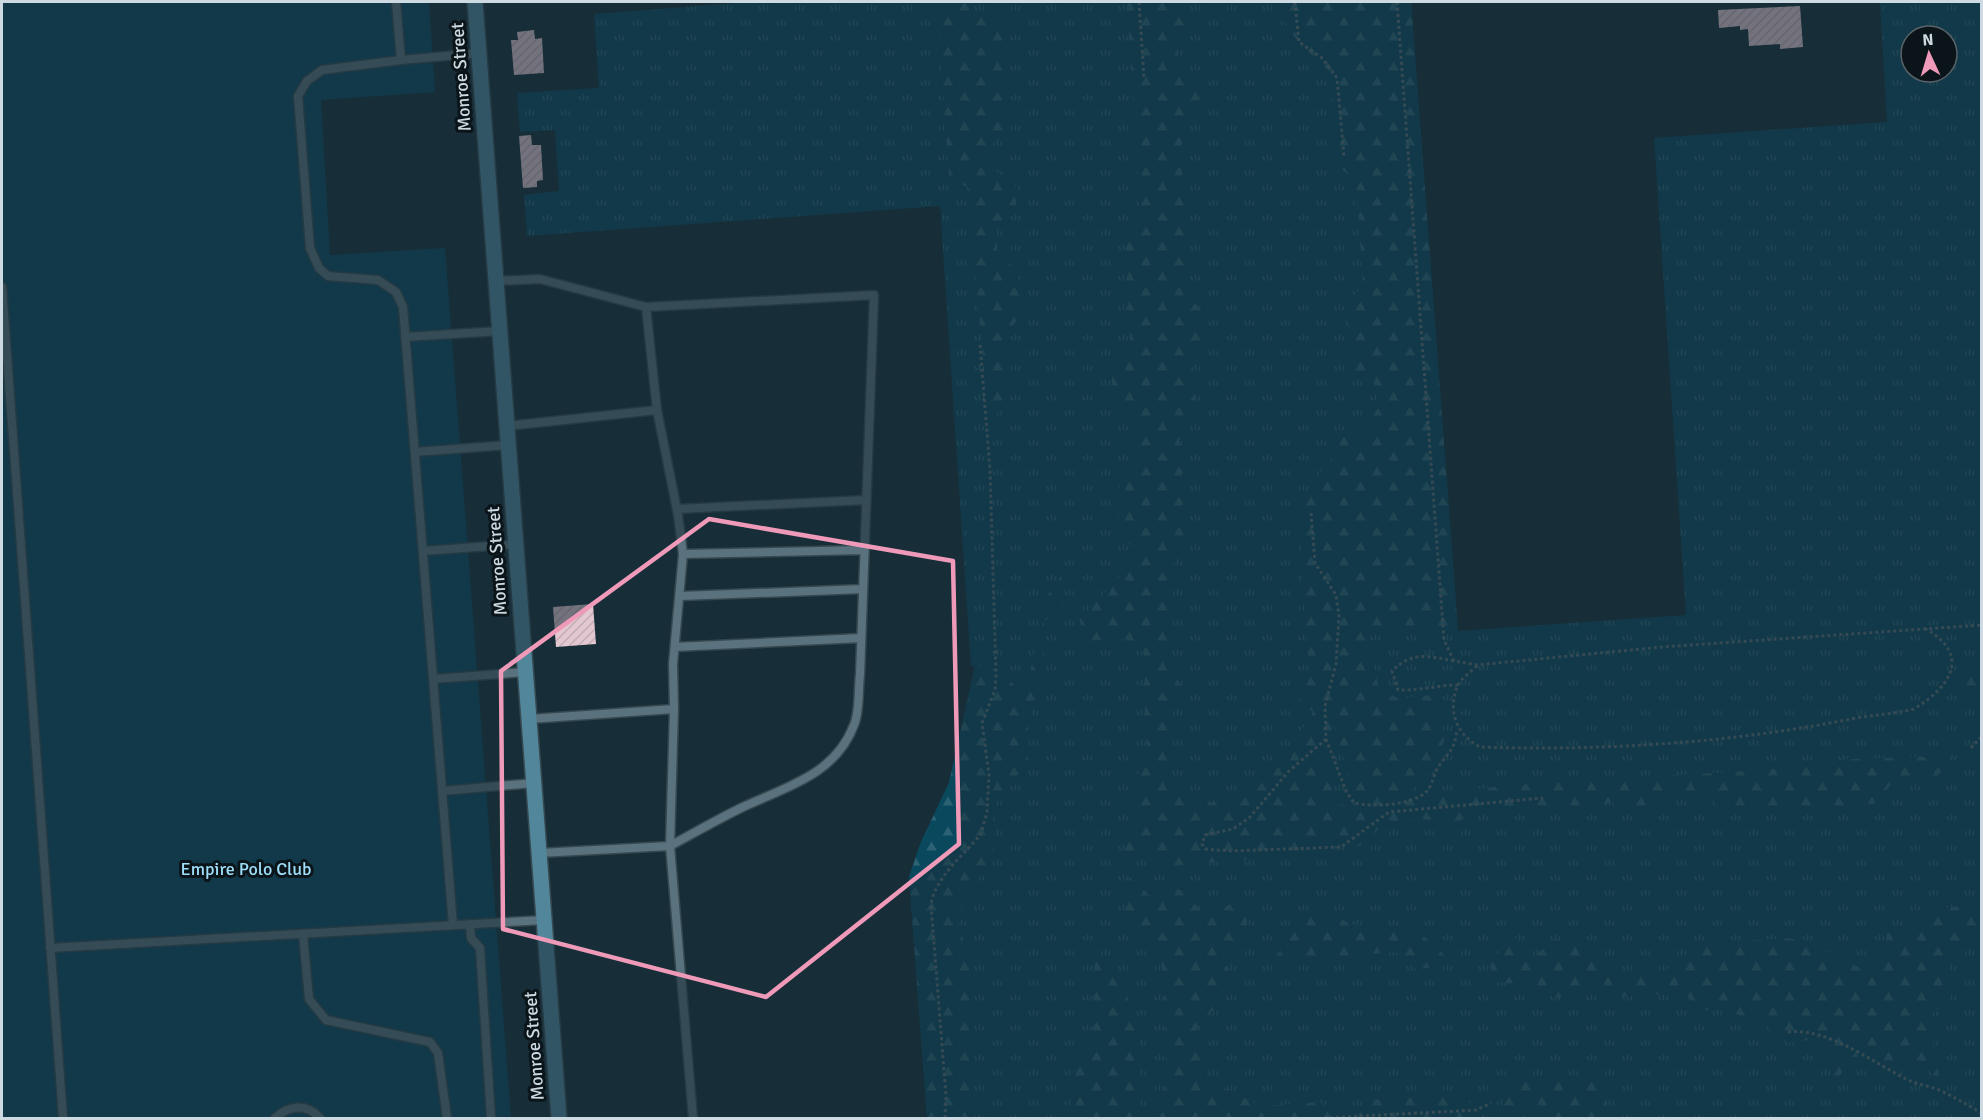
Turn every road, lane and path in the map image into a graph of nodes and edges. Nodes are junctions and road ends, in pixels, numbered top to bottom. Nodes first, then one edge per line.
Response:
1 (396, 2) edge
2 (475, 2) edge
3 (1139, 2) edge
4 (1295, 2) edge
5 (1397, 2) edge
6 (479, 53) junction
7 (400, 60) junction
8 (1144, 77) dead end
9 (1344, 157) dead end
10 (496, 281) junction
11 (2, 287) edge
12 (646, 307) junction
13 (500, 331) junction
14 (405, 337) junction
15 (980, 344) dead end
16 (657, 410) junction
17 (507, 426) junction
18 (508, 445) junction
19 (415, 452) junction
20 (866, 500) junction
21 (677, 510) junction
22 (1311, 513) dead end
23 (516, 544) junction
24 (864, 550) junction
25 (423, 551) junction
26 (683, 554) junction
27 (863, 588) junction
28 (681, 596) junction
29 (1982, 625) edge
30 (1924, 628) junction
31 (861, 638) junction
32 (675, 647) junction
33 (1454, 661) junction
34 (1477, 665) junction
35 (525, 672) junction
36 (433, 679) junction
37 (1458, 685) junction
38 (674, 709) junction
39 (529, 719) junction
40 (1457, 727) junction
41 (1982, 736) edge
42 (1326, 739) junction
43 (1971, 748) dead end
44 (534, 783) junction
45 (442, 791) junction
46 (1543, 798) dead end
47 (670, 846) junction
48 (539, 853) junction
49 (544, 920) junction
50 (470, 924) junction
51 (453, 925) junction
52 (303, 934) junction
53 (50, 948) junction
54 (1788, 1032) dead end
55 (1491, 1103) dead end
56 (1982, 1113) edge
57 (559, 1118) edge
58 (63, 1119) edge
59 (275, 1119) edge
60 (320, 1119) edge
61 (447, 1119) edge
62 (491, 1119) edge
63 (550, 1119) edge
64 (693, 1119) edge
65 (945, 1119) edge
66 (1324, 1119) edge

1 - 7 lane
2 - 6 main road, Monroe Street
3 - 8 path
4 - 9 path
5 - 33 path
6 - 7 lane
6 - 10 main road, Monroe Street
7 - 14 lane
10 - 12 lane
10 - 13 main road, Monroe Street
11 - 53 lane
12 - 16 lane
12 - 20 lane
13 - 14 lane
13 - 17 main road, Monroe Street
14 - 19 lane
15 - 65 path
16 - 17 lane
16 - 21 lane
17 - 18 main road, Monroe Street
18 - 19 lane
18 - 23 main road, Monroe Street
19 - 25 lane
20 - 21 lane
20 - 24 lane
21 - 26 lane
22 - 42 path
23 - 25 lane
23 - 35 main road, Monroe Street
24 - 26 lane
24 - 27 lane
25 - 36 lane
26 - 28 lane
27 - 28 lane
27 - 31 lane
28 - 32 lane
29 - 30 path
30 - 34 path
30 - 40 path
31 - 32 lane
31 - 47 lane
32 - 38 lane
33 - 34 path
33 - 37 path
34 - 37 path
35 - 36 lane
35 - 39 main road, Monroe Street
36 - 45 lane
37 - 40 path
38 - 39 lane
38 - 47 lane
39 - 44 main road, Monroe Street
40 - 42 path
41 - 43 path
42 - 46 path
44 - 45 lane
44 - 48 main road, Monroe Street
45 - 51 lane
47 - 48 lane
47 - 64 lane
48 - 49 main road, Monroe Street
49 - 50 lane
49 - 57 main road, Monroe Street
50 - 51 lane
50 - 62 lane
51 - 52 lane
52 - 53 lane
52 - 61 lane
53 - 58 lane
54 - 56 path
55 - 66 path
57 - 63 lane
59 - 60 lane

